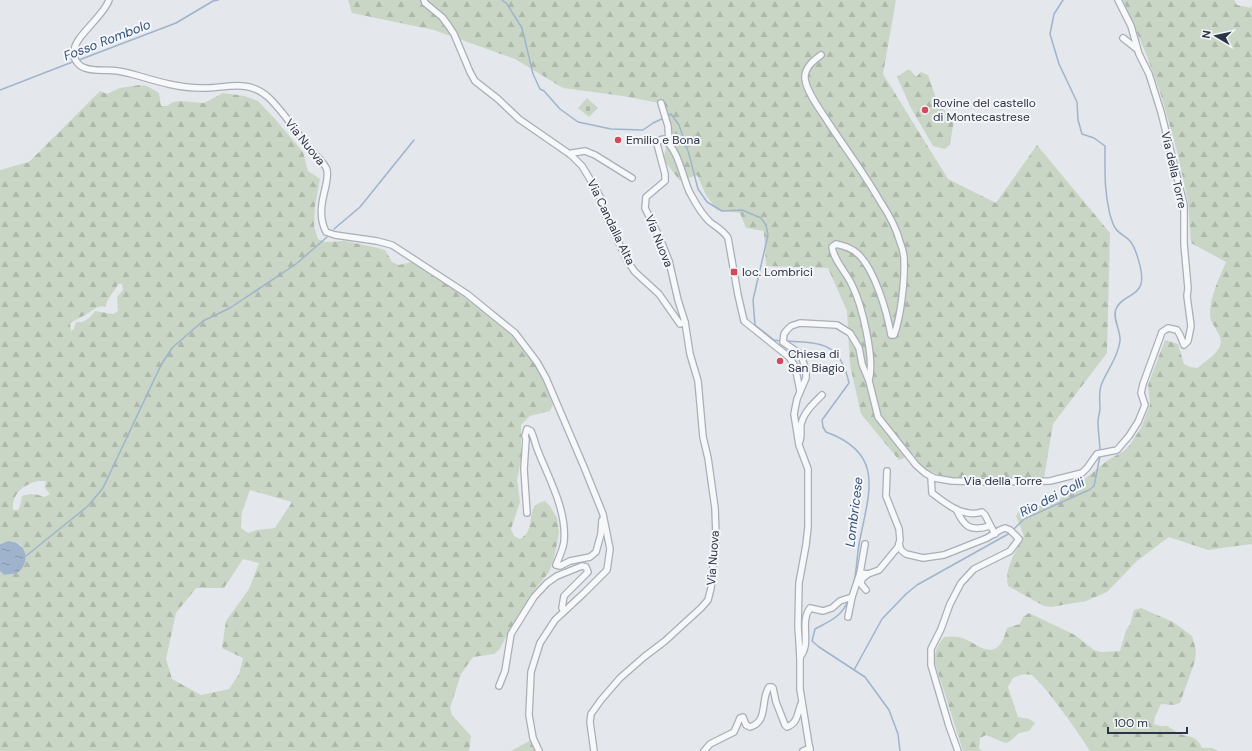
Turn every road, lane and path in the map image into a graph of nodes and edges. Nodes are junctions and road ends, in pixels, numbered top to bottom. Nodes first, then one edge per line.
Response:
1 (109, 0) edge
2 (424, 0) edge
3 (1118, 0) edge
4 (1123, 38) dead end
5 (1138, 49) junction
6 (821, 55) dead end
7 (661, 103) dead end
8 (669, 143) junction
9 (571, 155) junction
10 (632, 178) dead end
11 (685, 322) junction
12 (868, 381) junction
13 (800, 392) junction
14 (822, 396) dead end
15 (799, 445) junction
16 (887, 471) dead end
17 (931, 477) junction
18 (956, 510) junction
19 (527, 513) dead end
20 (603, 514) junction
21 (990, 526) junction
22 (994, 534) junction
23 (865, 544) dead end
24 (899, 544) junction
25 (860, 573) junction
26 (868, 574) junction
27 (866, 590) dead end
28 (852, 597) junction
29 (564, 611) junction
30 (848, 617) dead end
31 (800, 657) junction
32 (499, 686) dead end
33 (802, 704) junction
34 (810, 750) edge
35 (539, 751) edge
36 (594, 751) edge
37 (704, 751) edge
38 (803, 751) edge
39 (958, 751) edge

1 - 20 street, Via Nuova
2 - 9 street, Via Candalla Alta
3 - 5 street, Via della Torre
4 - 5 street
5 - 17 street, Via della Torre
6 - 12 street
7 - 8 street
8 - 11 street, Via Nuova
8 - 13 street
9 - 10 street
9 - 11 street, Via Candalla Alta
11 - 36 street, Via Nuova
12 - 13 street, Via della Torre
12 - 17 street, Via della Torre
13 - 15 street
14 - 15 street
15 - 31 street
16 - 24 street
17 - 18 street
18 - 21 street
18 - 21 street
19 - 20 street
20 - 29 street, Via Nuova
21 - 22 street
22 - 24 street
22 - 39 street
23 - 25 street
24 - 26 street
25 - 26 street
25 - 28 street
26 - 27 street
28 - 30 street
28 - 31 street
29 - 32 street
29 - 35 street, Via Nuova
31 - 33 street
33 - 34 street
33 - 37 street
34 - 38 street

